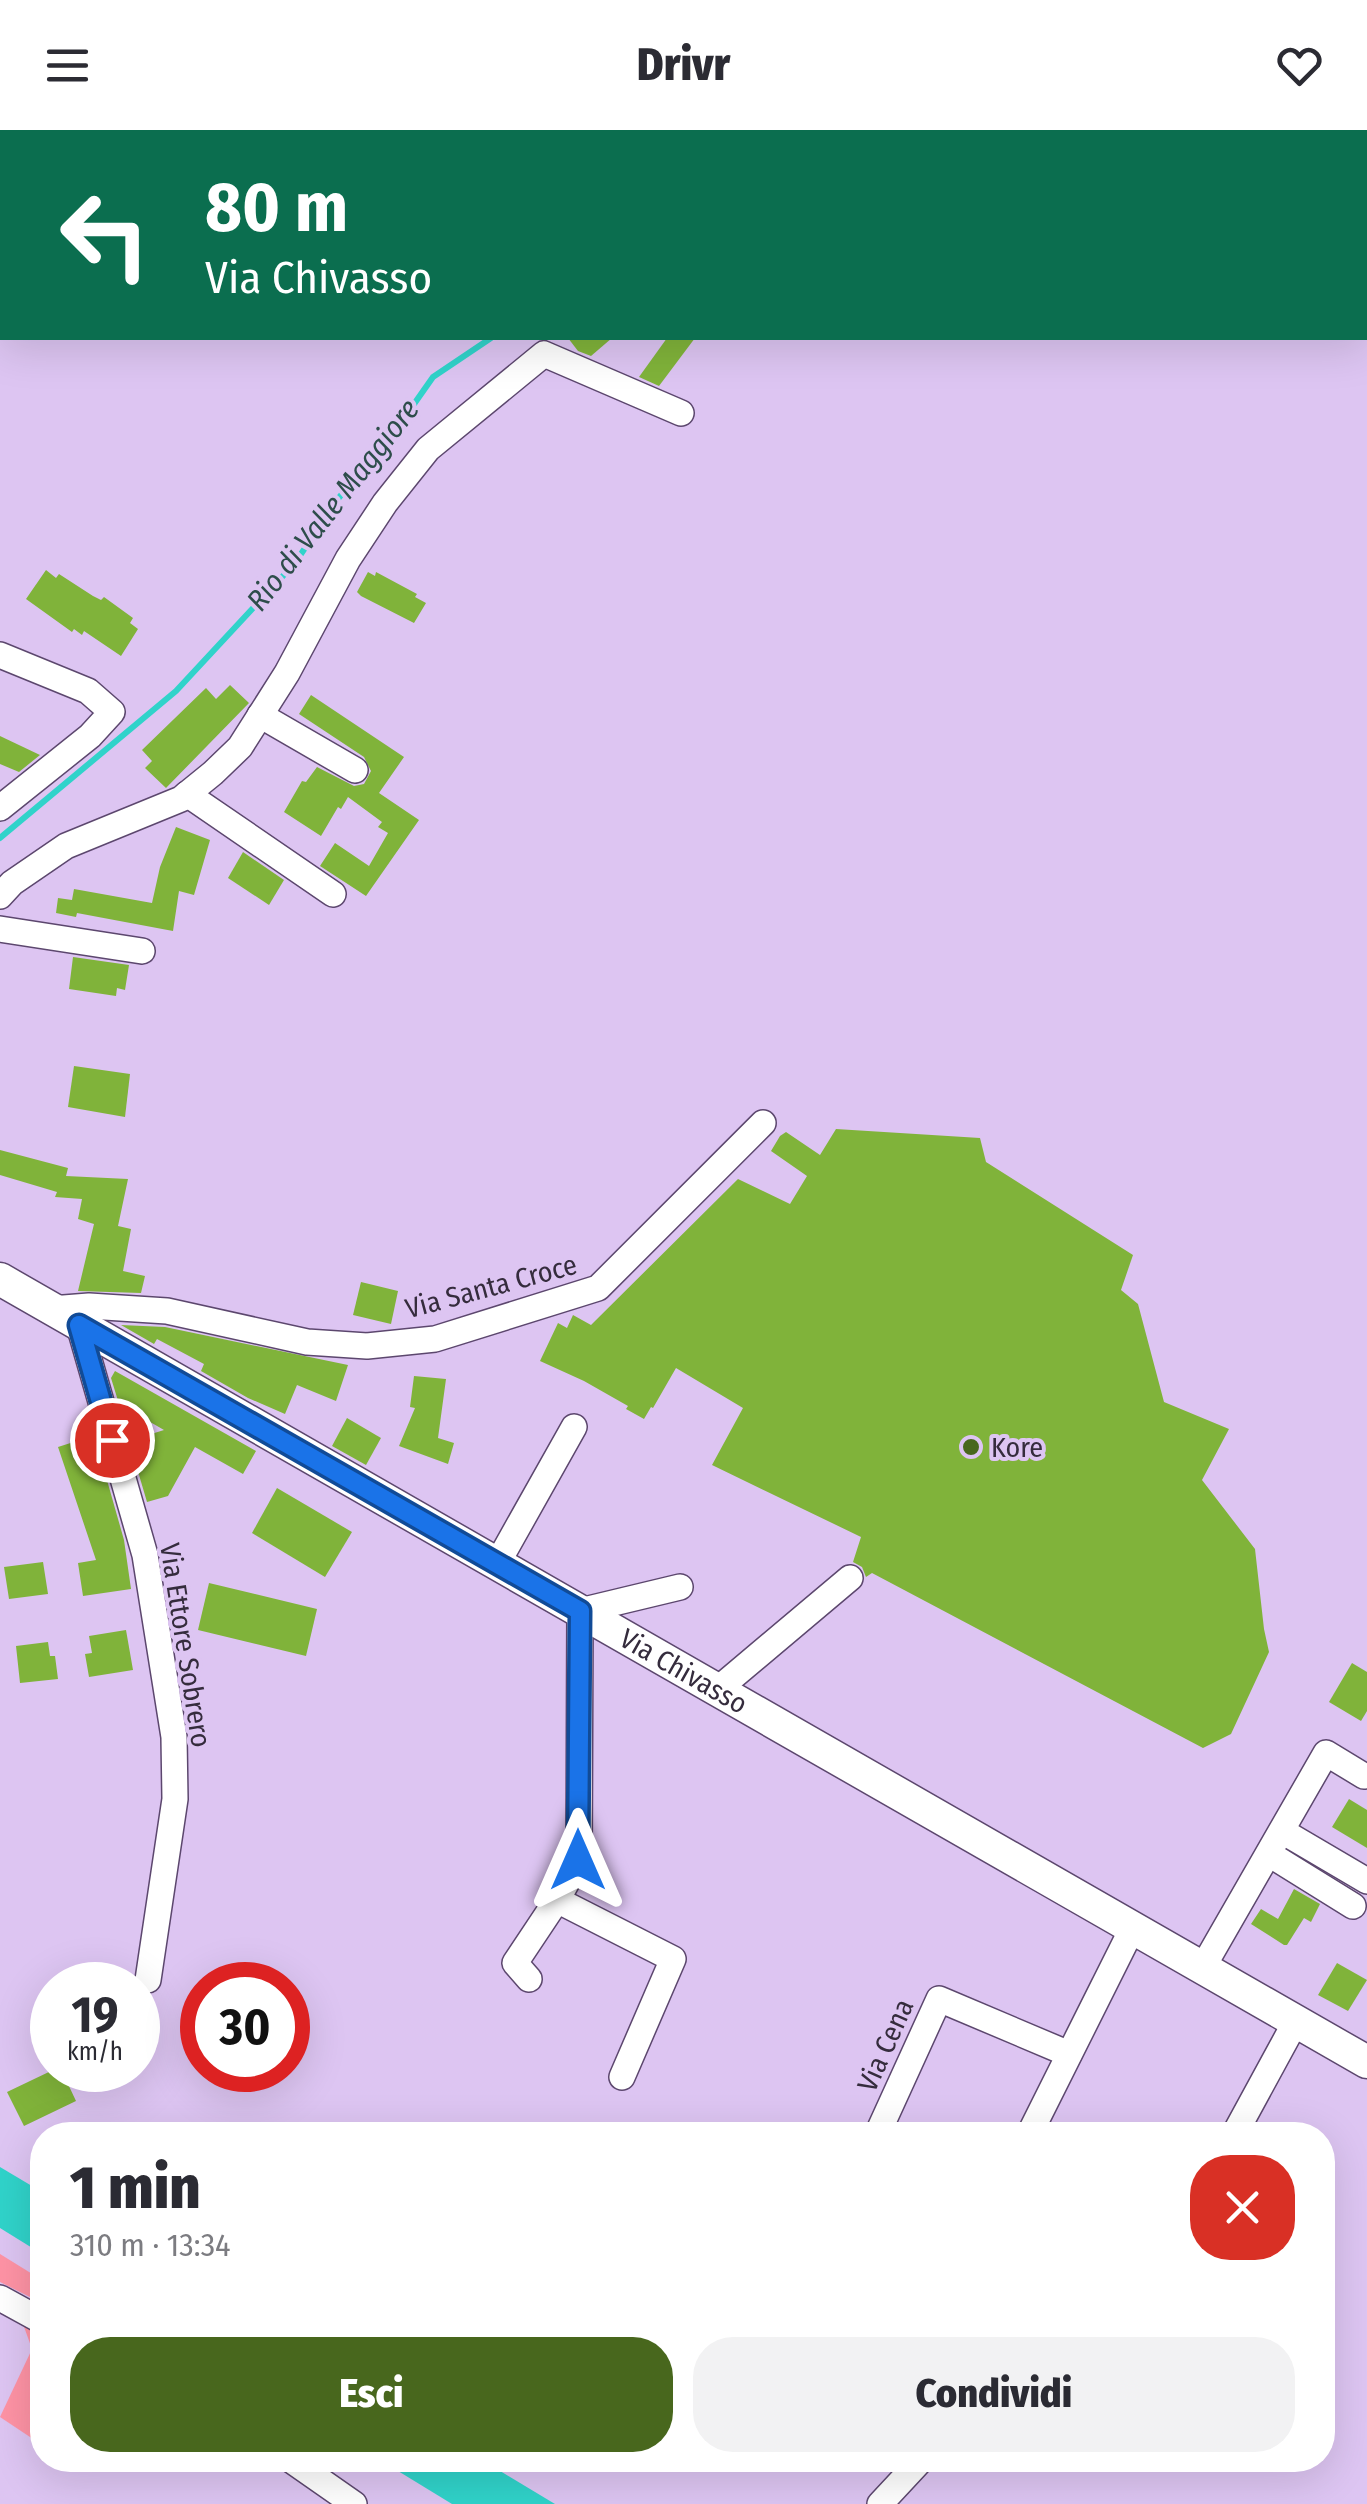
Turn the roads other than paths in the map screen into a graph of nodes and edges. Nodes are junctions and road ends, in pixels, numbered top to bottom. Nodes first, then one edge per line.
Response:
1 (681, 413) dead end
2 (0, 655) edge
3 (260, 714) junction
4 (356, 770) dead end
5 (187, 794) junction
6 (3, 800) edge
7 (333, 894) dead end
8 (0, 896) edge
9 (0, 929) edge
10 (142, 951) dead end
11 (763, 1123) dead end
12 (0, 1279) edge
13 (65, 1317) junction
14 (574, 1427) dead end
15 (498, 1564) junction
16 (850, 1578) dead end
17 (680, 1586) dead end
18 (580, 1611) junction
19 (718, 1690) junction
20 (1364, 1776) dead end
21 (1282, 1831) junction
22 (1269, 1854) junction
23 (1367, 1881) edge
24 (557, 1900) junction
25 (1353, 1906) dead end
26 (1133, 1927) junction
27 (151, 1962) edge
28 (1202, 1968) junction
29 (529, 1980) dead end
30 (1296, 2021) junction
31 (1069, 2054) junction
32 (1367, 2062) edge
33 (622, 2077) dead end
34 (883, 2122) edge
35 (1035, 2122) edge
36 (1241, 2122) edge
37 (0, 2298) edge
38 (30, 2314) edge
39 (308, 2472) edge
40 (910, 2472) edge
41 (354, 2504) edge
42 (880, 2504) edge

1 - 3 street
2 - 6 street
3 - 4 street
3 - 5 street
5 - 7 street
5 - 8 street
9 - 10 street
11 - 13 street, Via Santa Croce
12 - 13 main road, Via Chivasso
13 - 15 main road, Via Chivasso
13 - 27 street, Via Ettore Sobrero
14 - 15 street
15 - 18 main road, Via Chivasso
16 - 19 street
17 - 18 street
18 - 19 main road, Via Chivasso
18 - 24 street
19 - 26 main road, Via Chivasso
20 - 21 street
21 - 22 street
21 - 23 street
22 - 25 street
22 - 28 street
24 - 29 street
24 - 33 street
26 - 28 main road, Via Chivasso
26 - 31 street
28 - 30 main road, Via Chivasso
30 - 32 main road, Via Chivasso
30 - 36 street
31 - 34 street, Via Cena
31 - 35 street
37 - 38 street
39 - 41 street
40 - 42 street

